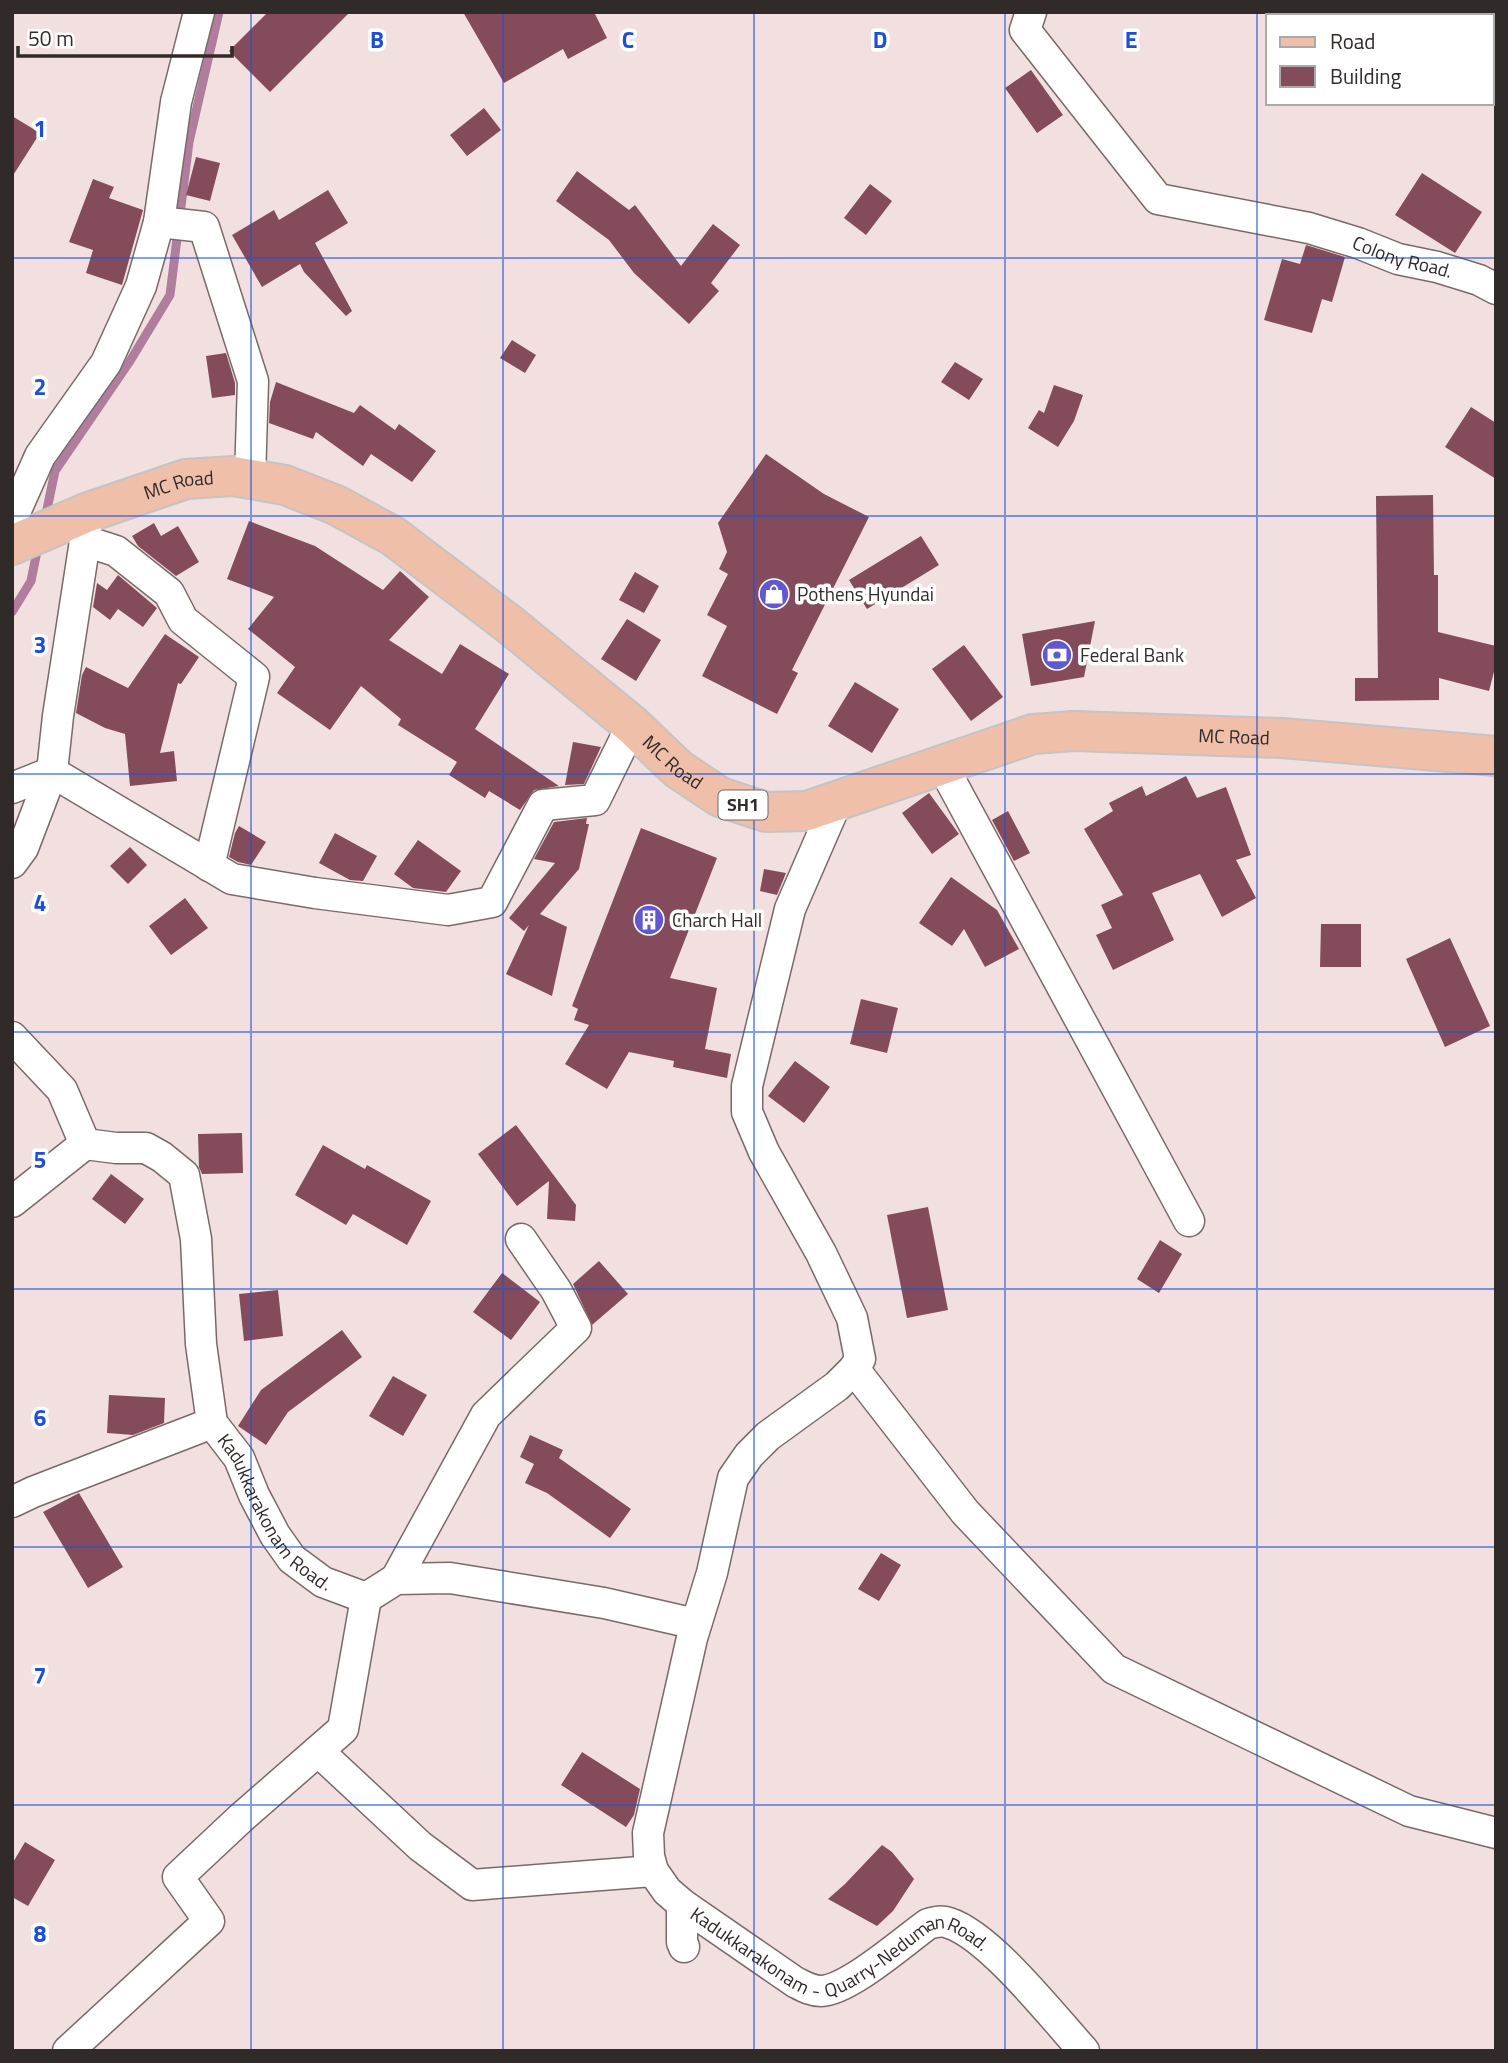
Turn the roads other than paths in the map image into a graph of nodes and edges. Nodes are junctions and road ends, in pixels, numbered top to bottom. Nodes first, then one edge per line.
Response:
1 (199, 12) edge
2 (1031, 12) edge
3 (159, 222) junction
4 (1496, 289) edge
5 (250, 479) junction
6 (12, 519) edge
7 (86, 527) junction
8 (12, 545) edge
9 (632, 725) junction
10 (1496, 756) edge
11 (942, 765) junction
12 (51, 772) junction
13 (12, 788) edge
14 (837, 801) junction
15 (12, 863) edge
16 (209, 866) junction
17 (12, 1037) edge
18 (85, 1144) junction
19 (12, 1202) edge
20 (1189, 1221) dead end
21 (521, 1239) dead end
22 (854, 1369) junction
23 (212, 1423) junction
24 (12, 1502) edge
25 (396, 1579) junction
26 (366, 1598) junction
27 (696, 1624) junction
28 (318, 1751) junction
29 (1496, 1833) edge
30 (653, 1871) junction
31 (682, 1904) junction
32 (684, 1947) dead end
33 (68, 2051) edge
34 (1084, 2051) edge

1 - 3 street
2 - 4 street, Colony Road.
3 - 5 street
3 - 6 street
5 - 7 main road, MC Road / SH1
5 - 9 main road, MC Road / SH1
7 - 8 main road, MC Road / SH1
7 - 12 street
7 - 16 street
9 - 14 main road, MC Road / SH1
9 - 16 street
10 - 11 main road, MC Road / SH1
11 - 14 main road, MC Road / SH1
11 - 20 street
12 - 13 street
12 - 15 street
12 - 16 street
14 - 22 street
17 - 18 street
18 - 19 street
18 - 23 street, Kadukkarakonam Road.
21 - 25 street
22 - 27 street, Kadukkarakonam - Quarry-Neduman Road.
22 - 29 street
23 - 24 street
23 - 26 street, Kadukkarakonam Road.
25 - 26 street
25 - 27 street
26 - 28 street
27 - 30 street, Kadukkarakonam - Quarry-Neduman Road.
28 - 30 street
28 - 33 street
30 - 31 street, Kadukkarakonam - Quarry-Neduman Road.
31 - 32 street
31 - 34 street, Kadukkarakonam - Quarry-Neduman Road.

